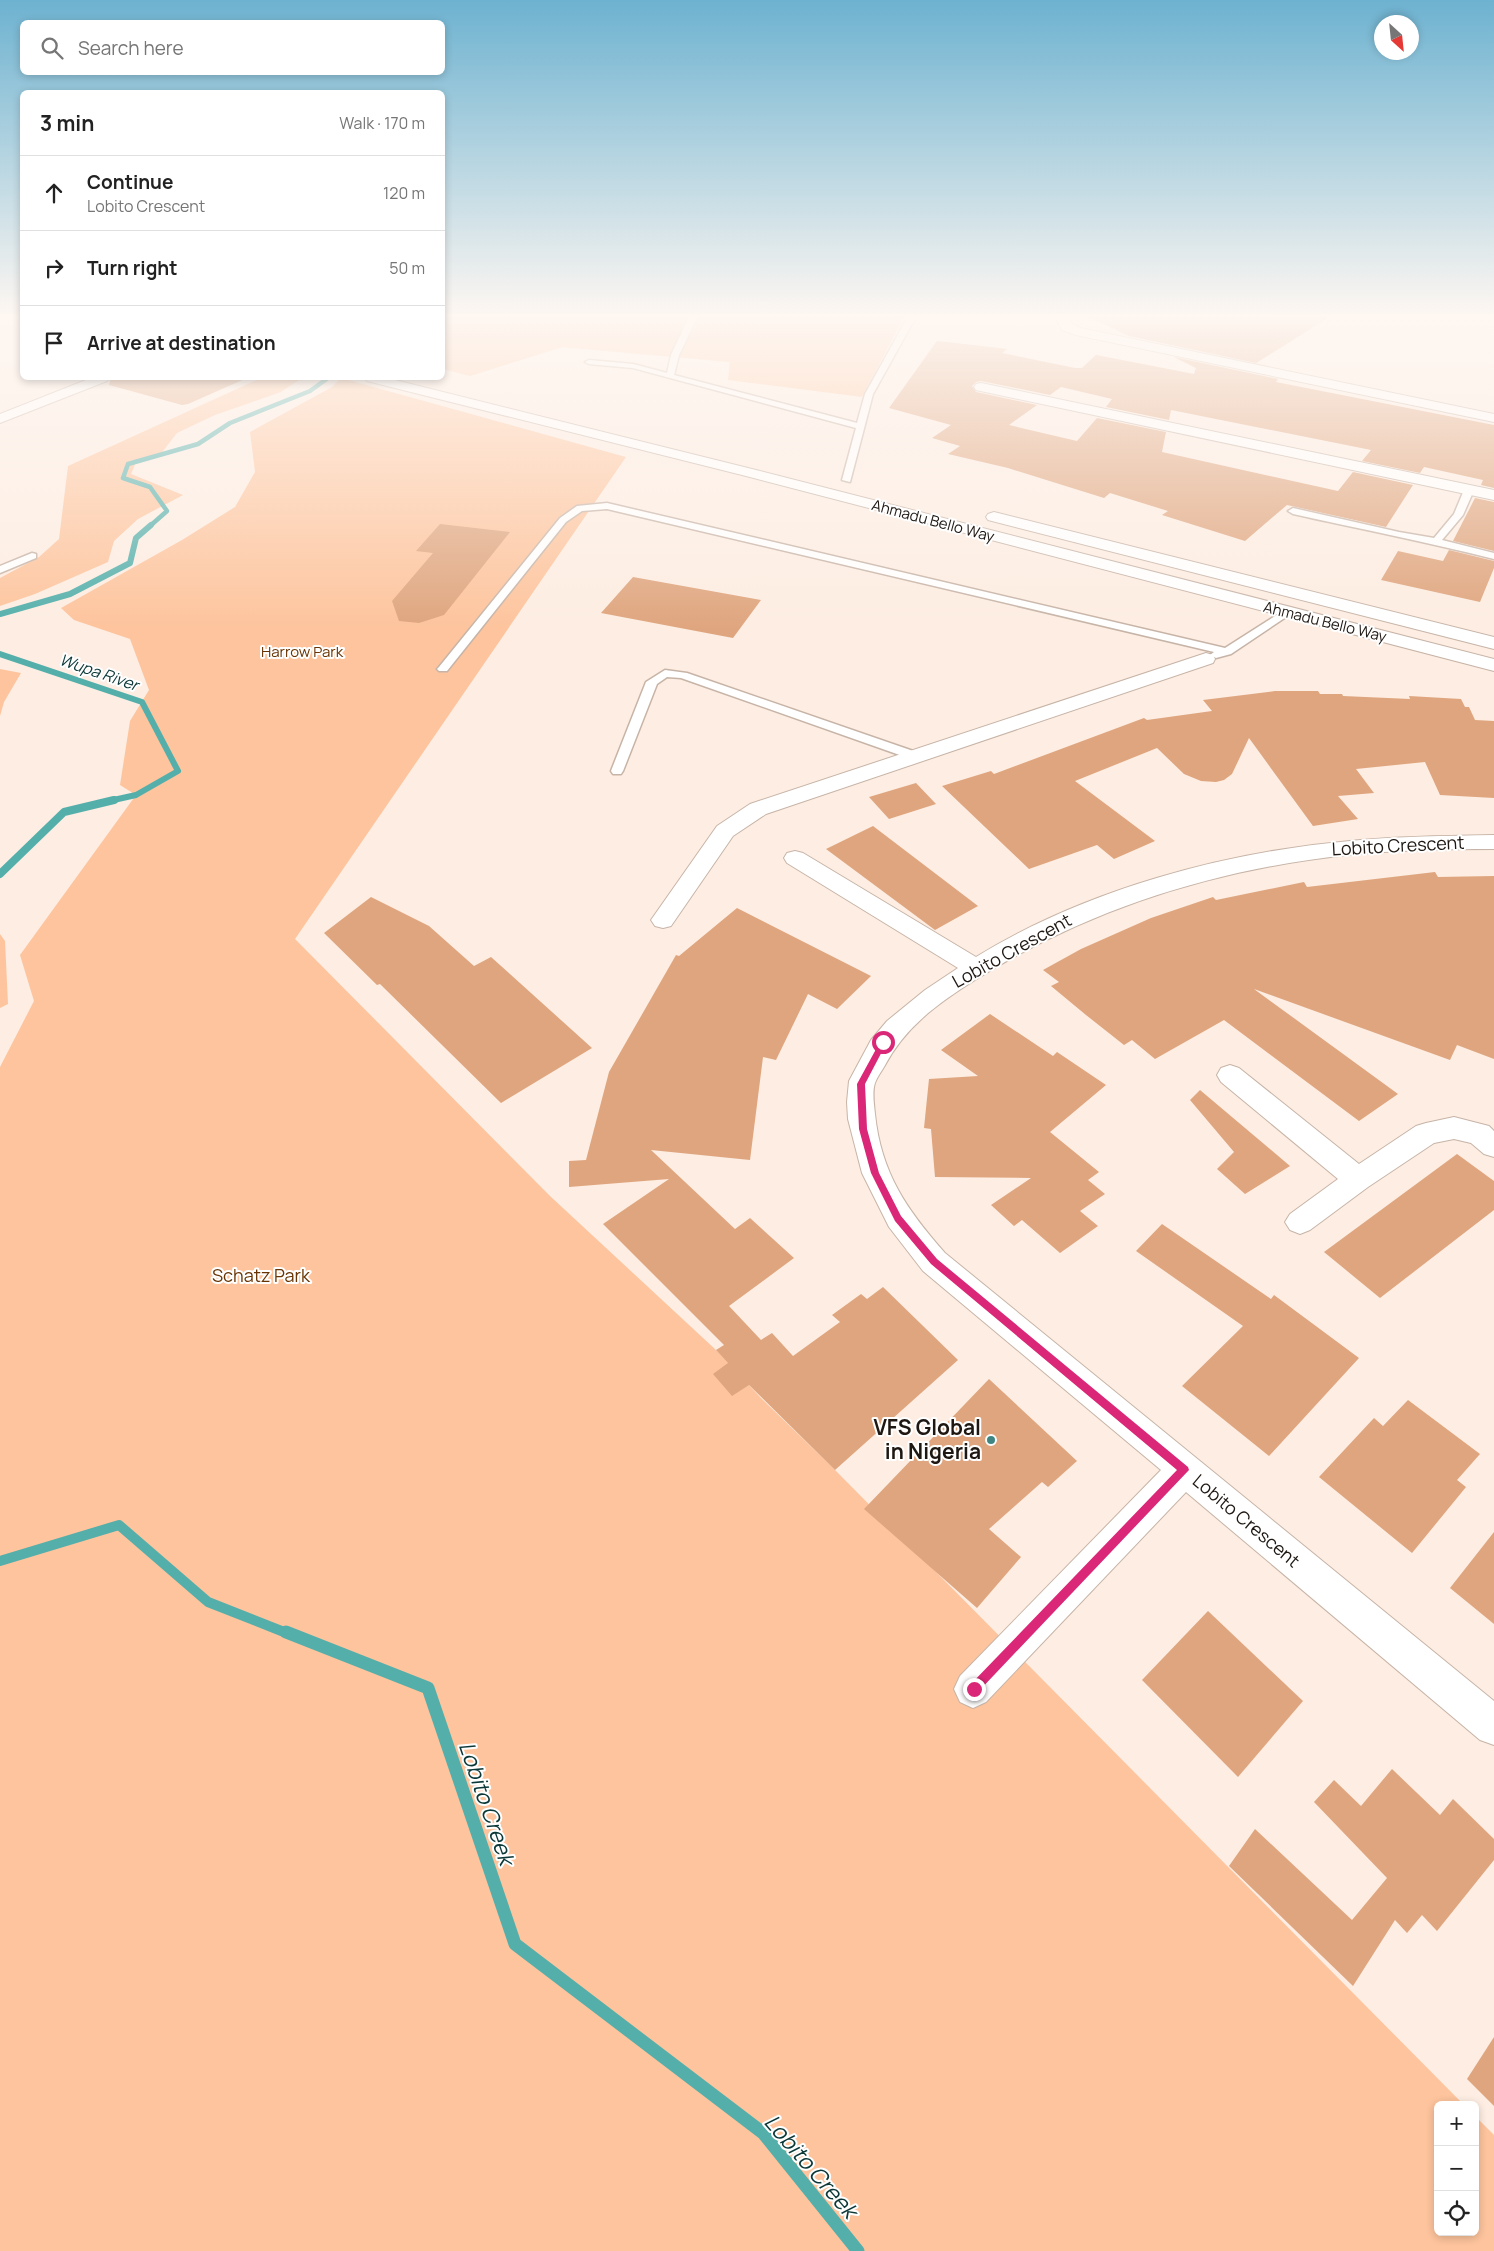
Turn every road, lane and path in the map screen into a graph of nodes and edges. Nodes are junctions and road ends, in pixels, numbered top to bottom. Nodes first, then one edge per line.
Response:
1 (541, 420) edge
2 (835, 420) edge
3 (863, 420) edge
4 (1138, 420) edge
5 (861, 427) junction
6 (828, 476) dead end
7 (847, 480) junction
8 (867, 485) dead end
9 (1469, 490) junction
10 (1494, 495) edge
11 (1293, 511) dead end
12 (982, 514) dead end
13 (1436, 541) junction
14 (32, 556) dead end
15 (1494, 556) edge
16 (0, 570) edge
17 (1287, 613) junction
18 (1494, 643) edge
19 (1227, 652) junction
20 (1206, 659) joint
21 (1494, 665) edge
22 (443, 669) dead end
23 (914, 756) junction
24 (617, 771) dead end
25 (1494, 842) edge
26 (795, 858) dead end
27 (663, 920) dead end
28 (975, 967) junction
29 (1230, 1075) dead end
30 (1494, 1146) edge
31 (1358, 1179) junction
32 (1300, 1222) dead end
33 (1184, 1470) junction
34 (974, 1689) dead end
35 (1494, 1726) edge

1 - 17 street, Ahmadu Bello Way
2 - 5 lane
3 - 5 lane
4 - 9 street
5 - 7 lane
6 - 7 street, Ahmadu Bello Way
7 - 8 street, Ahmadu Bello Way
9 - 10 street
9 - 13 lane
11 - 13 lane
12 - 18 street, Ahmadu Bello Way
13 - 15 lane
14 - 16 lane
17 - 19 lane
17 - 21 street, Ahmadu Bello Way
19 - 20 lane
19 - 22 lane
20 - 23 street
23 - 24 lane
23 - 27 street
25 - 28 street, Lobito Crescent
26 - 28 street
28 - 33 street, Lobito Crescent
29 - 31 street
30 - 31 street
31 - 32 street
33 - 34 street
33 - 35 street, Lobito Crescent

